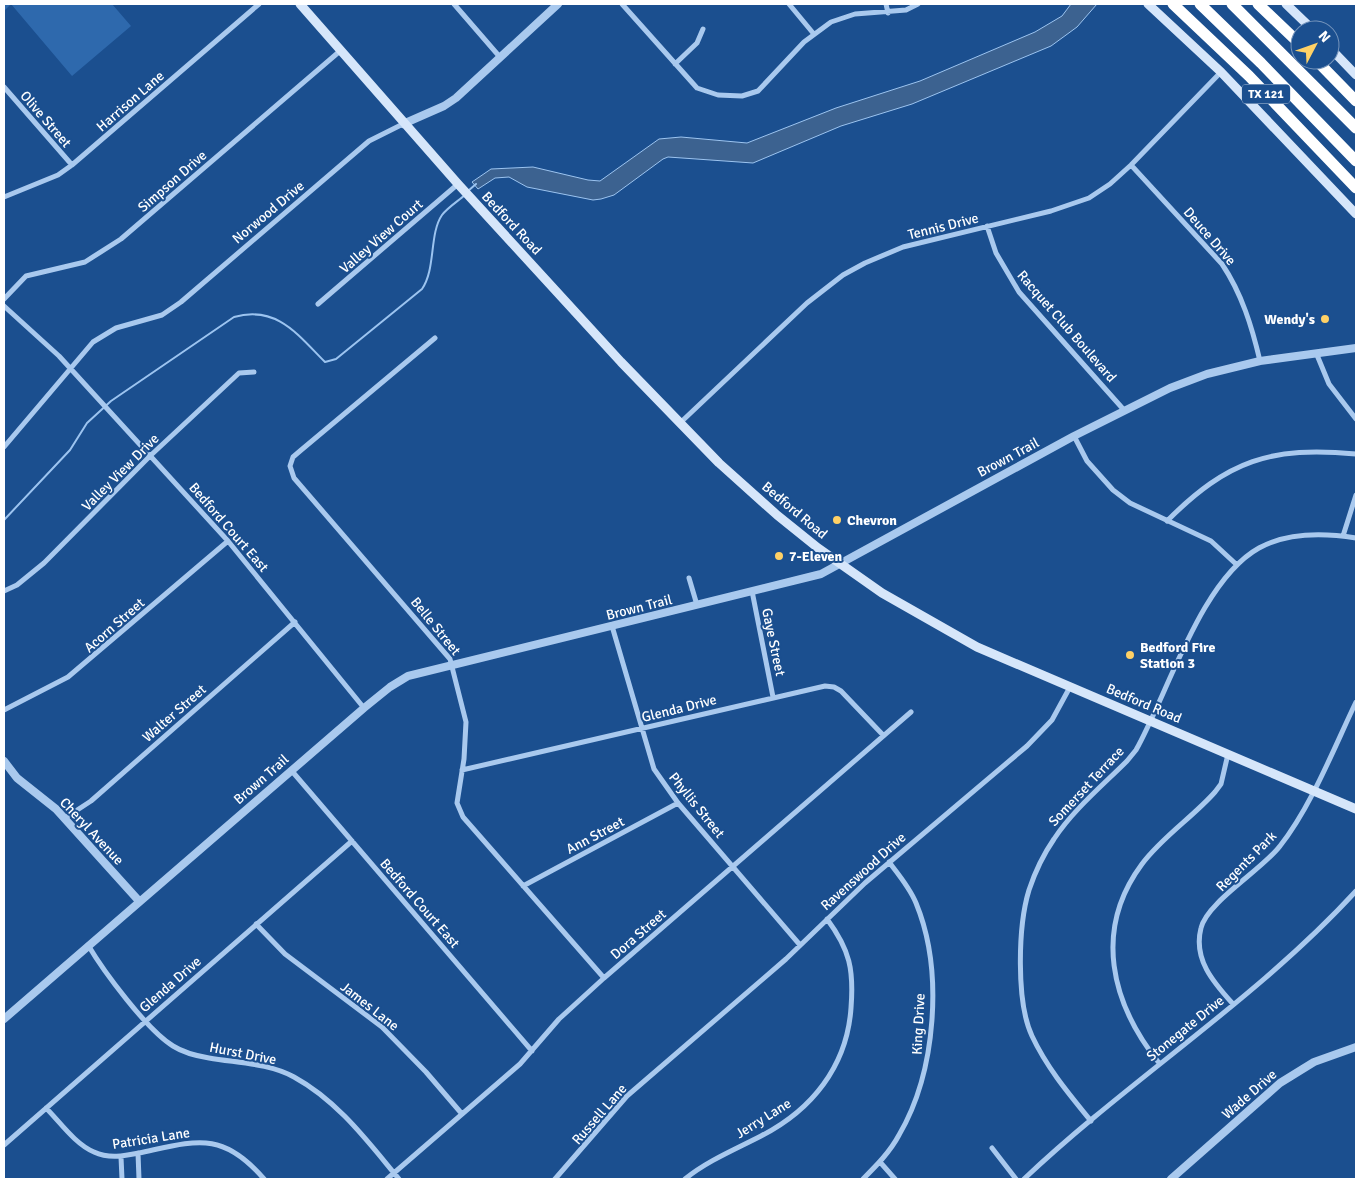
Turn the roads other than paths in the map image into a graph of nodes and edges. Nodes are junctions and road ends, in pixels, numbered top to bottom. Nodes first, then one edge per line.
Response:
1 (259, 4) edge
2 (300, 4) edge
3 (454, 4) edge
4 (558, 4) edge
5 (622, 4) edge
6 (789, 4) edge
7 (886, 4) edge
8 (918, 4) edge
9 (1148, 4) edge
10 (1173, 4) edge
11 (1200, 4) edge
12 (1232, 4) edge
13 (1258, 4) edge
14 (1286, 4) edge
15 (888, 13) junction
16 (1303, 20) edge
17 (703, 29) dead end
18 (813, 33) junction
19 (1290, 34) edge
20 (340, 51) junction
21 (499, 56) junction
22 (1340, 58) edge
23 (675, 64) junction
24 (1326, 70) edge
25 (1221, 72) junction
26 (1356, 75) edge
27 (4, 87) edge
28 (1356, 101) edge
29 (403, 124) junction
30 (1356, 128) edge
31 (1356, 161) edge
32 (72, 165) junction
33 (1131, 165) junction
34 (460, 187) junction
35 (1356, 188) edge
36 (4, 197) edge
37 (1356, 214) edge
38 (987, 226) junction
39 (4, 299) edge
40 (318, 304) dead end
41 (4, 306) edge
42 (435, 338) dead end
43 (1356, 348) edge
44 (1317, 355) junction
45 (1260, 361) junction
46 (70, 368) junction
47 (254, 372) dead end
48 (1124, 410) junction
49 (1356, 418) edge
50 (680, 423) junction
51 (1074, 436) junction
52 (4, 447) edge
53 (1356, 454) edge
54 (150, 456) junction
55 (1356, 496) edge
56 (1167, 521) junction
57 (1343, 536) junction
58 (1356, 538) edge
59 (228, 541) junction
60 (841, 565) junction
61 (1237, 565) junction
62 (689, 578) dead end
63 (4, 591) edge
64 (752, 591) junction
65 (696, 606) junction
66 (295, 622) junction
67 (612, 626) junction
68 (452, 664) junction
69 (1071, 686) junction
70 (774, 697) junction
71 (1356, 702) edge
72 (364, 708) junction
73 (4, 710) edge
74 (911, 712) dead end
75 (1149, 721) junction
76 (641, 729) junction
77 (883, 735) junction
78 (1228, 754) junction
79 (4, 761) edge
80 (291, 770) junction
81 (462, 770) junction
82 (1313, 790) junction
83 (678, 802) junction
84 (1356, 808) edge
85 (65, 818) junction
86 (352, 841) junction
87 (889, 862) junction
88 (733, 866) junction
89 (524, 886) junction
90 (1356, 890) edge
91 (139, 901) junction
92 (828, 919) junction
93 (256, 924) junction
94 (88, 945) junction
95 (800, 945) junction
96 (604, 978) junction
97 (1233, 1004) junction
98 (4, 1019) edge
99 (146, 1020) junction
100 (1356, 1047) edge
101 (532, 1051) junction
102 (1159, 1063) junction
103 (661, 1065) joint
104 (46, 1108) junction
105 (462, 1114) junction
106 (1091, 1121) junction
107 (4, 1145) edge
108 (992, 1148) dead end
109 (138, 1154) junction
110 (121, 1156) junction
111 (880, 1162) junction
112 (394, 1173) junction
113 (122, 1179) edge
114 (139, 1179) edge
115 (264, 1179) edge
116 (387, 1179) edge
117 (399, 1179) edge
118 (555, 1179) edge
119 (685, 1179) edge
120 (863, 1179) edge
121 (895, 1179) edge
122 (1016, 1179) edge
123 (1024, 1179) edge
124 (1171, 1179) edge

1 - 32 street, Harrison Lane
2 - 20 main road, Bedford Road
3 - 21 street
4 - 21 street, Norwood Drive
5 - 23 street
6 - 18 street
7 - 15 street
8 - 15 street
9 - 25 main road
10 - 35 highway, TX 121
11 - 31 highway
12 - 30 highway
13 - 19 highway
14 - 16 main road
15 - 18 street
17 - 23 street
18 - 23 street
20 - 29 main road, Bedford Road
20 - 39 street, Simpson Drive
21 - 29 street, Norwood Drive
22 - 26 main road
24 - 28 highway
25 - 33 street, Tennis Drive
25 - 37 main road
27 - 32 street, Olive Street
29 - 34 main road, Bedford Road
29 - 46 street, Norwood Drive
32 - 36 street, Harrison Lane
33 - 38 street, Tennis Drive
33 - 45 street, Deuce Drive
34 - 40 street, Valley View Court
34 - 50 main road, Bedford Road
38 - 48 street, Racquet Club Boulevard
38 - 50 street, Tennis Drive
41 - 46 street, Bedford Court East
42 - 68 street, Belle Street
43 - 44 street, Brown Trail
44 - 45 street, Brown Trail
44 - 49 street
45 - 48 street, Brown Trail
46 - 52 street, Norwood Drive
46 - 54 street, Bedford Court East
47 - 54 street, Valley View Drive
48 - 51 street, Brown Trail
50 - 60 main road, Bedford Road
51 - 56 street
51 - 60 street, Brown Trail
53 - 56 street
54 - 59 street, Bedford Court East
54 - 63 street, Valley View Drive
55 - 57 street
56 - 61 street
57 - 58 street, Somerset Terrace
57 - 61 street, Somerset Terrace
59 - 66 street, Bedford Court East
59 - 73 street, Acorn Street
60 - 64 street, Brown Trail
60 - 69 main road, Bedford Road
61 - 75 street, Somerset Terrace
62 - 65 street
64 - 65 street, Brown Trail
64 - 70 street, Gaye Street
65 - 67 street, Brown Trail
66 - 72 street, Bedford Court East
66 - 85 street, Walter Street
67 - 68 street, Brown Trail
67 - 76 street, Phyllis Street
68 - 72 street, Brown Trail
68 - 81 street, Belle Street
69 - 75 main road, Bedford Road
69 - 87 street, Ravenswood Drive
70 - 76 street, Glenda Drive
70 - 77 street, Glenda Drive
71 - 82 street, Regents Park
72 - 80 street, Brown Trail
74 - 77 street, Dora Street
75 - 78 main road, Bedford Road
75 - 106 street, Somerset Terrace
76 - 81 street, Glenda Drive
76 - 83 street, Phyllis Street
77 - 88 street, Dora Street
78 - 82 main road, Bedford Road
78 - 102 street
79 - 85 street, Cheryl Avenue
80 - 86 street, Bedford Court East
80 - 91 street, Brown Trail
81 - 89 street, Belle Street
82 - 84 main road, Bedford Road
82 - 97 street, Regents Park
83 - 88 street, Phyllis Street
83 - 89 street, Ann Street
85 - 91 street, Cheryl Avenue
86 - 93 street, Glenda Drive
86 - 101 street, Bedford Court East
87 - 92 street, Ravenswood Drive
87 - 111 street, King Drive
88 - 95 street, Phyllis Street
88 - 96 street, Dora Street
89 - 96 street, Belle Street
90 - 97 street, Stonegate Drive
91 - 94 street, Brown Trail
92 - 95 street, Ravenswood Drive
92 - 119 street, Jerry Lane
93 - 99 street, Glenda Drive
93 - 105 street, James Lane
94 - 98 street, Brown Trail
94 - 99 street, Hurst Drive
95 - 103 street, Ravenswood Drive
96 - 101 street, Dora Street
97 - 102 street, Stonegate Drive
99 - 104 street, Glenda Drive
99 - 112 street, Hurst Drive
100 - 124 street, Wade Drive
101 - 105 street, Dora Street
102 - 106 street, Stonegate Drive
103 - 118 street, Russell Lane
104 - 107 street, Glenda Drive
104 - 110 street, Patricia Lane
105 - 112 street, Dora Street
106 - 123 street, Stonegate Drive
108 - 122 street
109 - 110 street, Patricia Lane
109 - 114 street
109 - 115 street, Patricia Lane
110 - 113 street
111 - 120 street, King Drive
111 - 121 street
112 - 116 street, Dora Street
112 - 117 street, Hurst Drive

